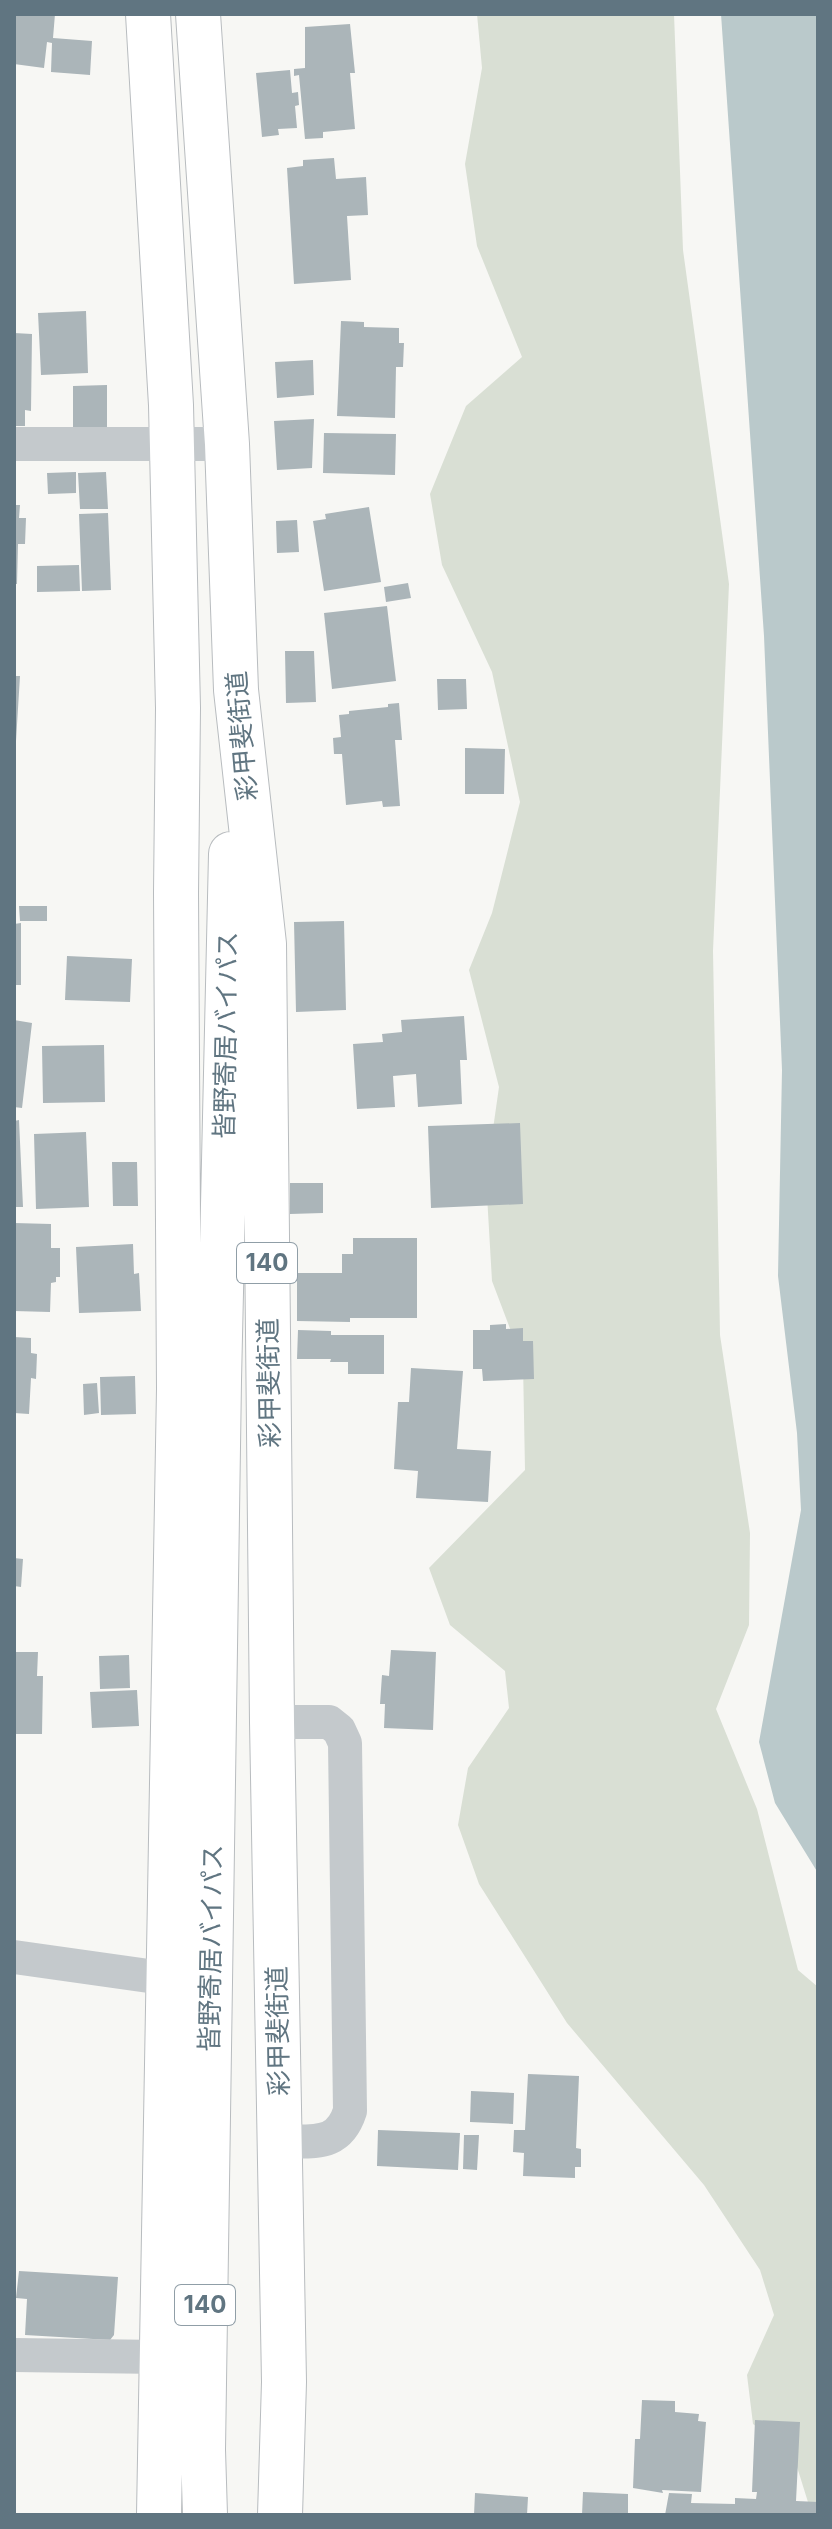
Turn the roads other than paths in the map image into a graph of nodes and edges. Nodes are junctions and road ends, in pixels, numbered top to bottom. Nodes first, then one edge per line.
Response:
1 (148, 14) edge
2 (198, 14) edge
3 (14, 444) edge
4 (172, 444) junction
5 (227, 444) junction
6 (236, 690) junction
7 (178, 708) junction
8 (219, 1380) junction
9 (272, 1722) junction
10 (14, 1957) edge
11 (170, 1979) junction
12 (280, 2142) junction
13 (14, 2355) edge
14 (161, 2357) junction
15 (159, 2515) edge
16 (205, 2515) edge
17 (280, 2515) edge

1 - 4 highway, 140
2 - 5 highway, 彩甲斐街道 / 140
3 - 4 street
4 - 5 street
4 - 7 highway, 140
5 - 6 highway, 彩甲斐街道 / 140
6 - 8 highway, 皆野寄居バイパス / 140
6 - 9 highway, 彩甲斐街道 / 140
7 - 8 highway, 皆野寄居バイパス / 140
7 - 11 highway, 140
8 - 16 highway, 皆野寄居バイパス / 140
9 - 12 highway, 彩甲斐街道 / 140
9 - 12 street
10 - 11 street
11 - 14 highway, 140
12 - 17 highway, 彩甲斐街道 / 140
13 - 14 street
14 - 15 highway, 140

